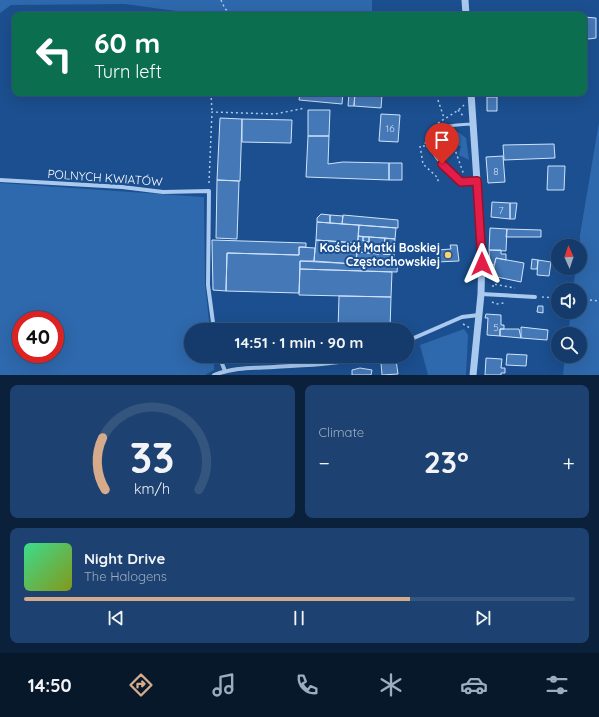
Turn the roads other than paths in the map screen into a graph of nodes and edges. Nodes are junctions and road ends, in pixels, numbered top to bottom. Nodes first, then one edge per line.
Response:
1 (465, 0) edge
2 (466, 12) edge
3 (471, 96) edge
4 (473, 124) junction
5 (0, 180) edge
6 (477, 181) junction
7 (481, 294) junction
8 (535, 297) road end
9 (479, 315) junction
10 (213, 323) edge
11 (414, 338) edge
12 (222, 363) edge
13 (338, 363) edge
14 (225, 371) junction
15 (214, 375) edge
16 (473, 375) edge

1 - 2 street
3 - 4 street
4 - 6 street
4 - 6 lane
5 - 10 street, POLNYCH KWIATÓW
6 - 7 street
7 - 8 street
7 - 9 street
9 - 11 street
9 - 16 street
12 - 14 street
13 - 14 street
14 - 15 street

